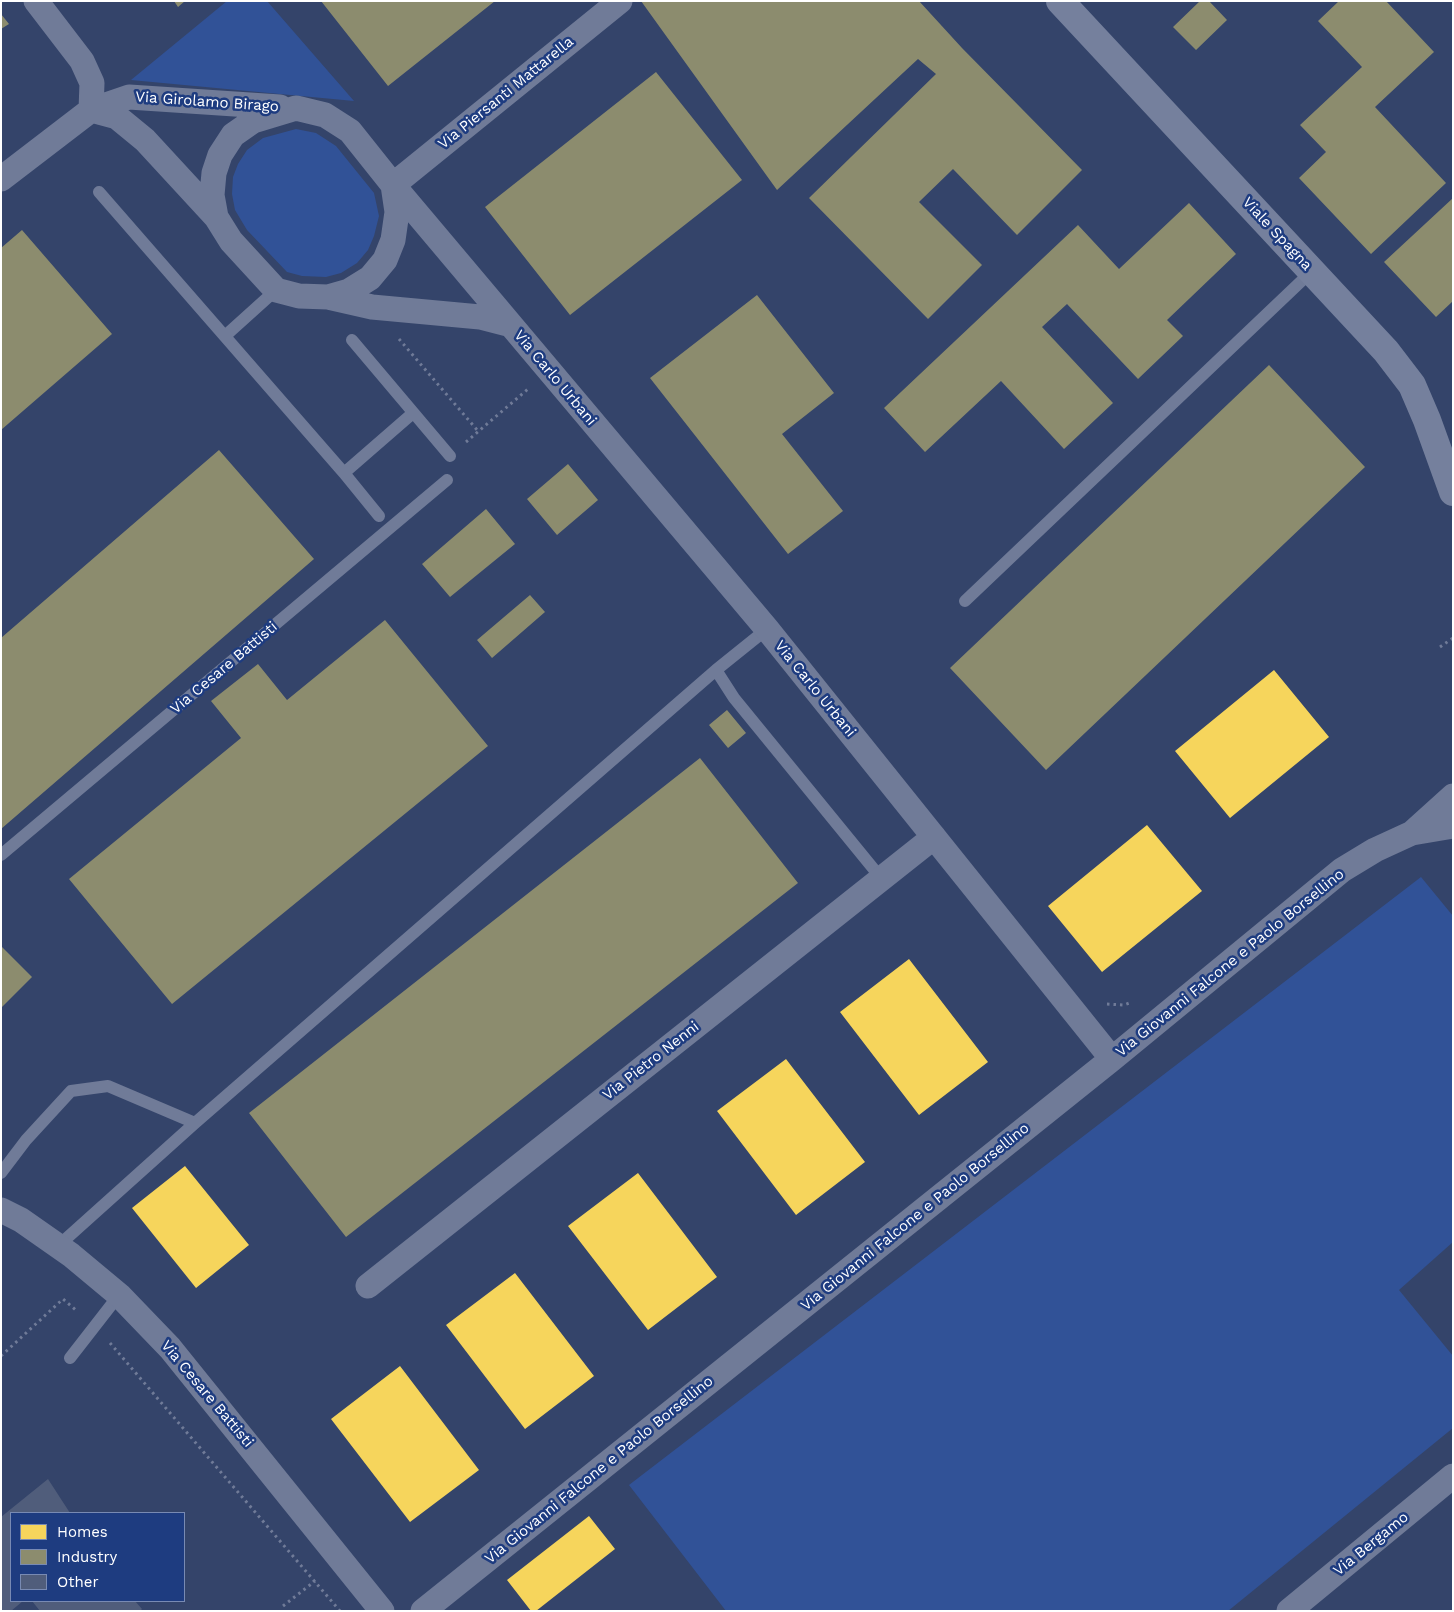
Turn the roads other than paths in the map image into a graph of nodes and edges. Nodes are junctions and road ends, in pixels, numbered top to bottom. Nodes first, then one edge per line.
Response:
1 (36, 1) edge
2 (620, 1) edge
3 (1060, 1) edge
4 (296, 108) junction
5 (91, 110) junction
6 (1, 179) edge
7 (393, 185) junction
8 (99, 192) dead end
9 (216, 217) junction
10 (1312, 271) junction
11 (276, 290) junction
12 (328, 297) junction
13 (511, 325) junction
14 (225, 336) junction
15 (352, 340) dead end
16 (413, 413) junction
17 (450, 456) dead end
18 (344, 474) junction
19 (447, 480) dead end
20 (1453, 492) edge
21 (379, 516) dead end
22 (965, 601) dead end
23 (767, 629) junction
24 (716, 670) junction
25 (1453, 796) edge
26 (1453, 826) edge
27 (1412, 833) junction
28 (934, 837) junction
29 (1, 855) edge
30 (881, 878) junction
31 (1112, 1059) junction
32 (195, 1123) junction
33 (1, 1173) edge
34 (1, 1210) edge
35 (58, 1246) junction
36 (368, 1286) dead end
37 (119, 1295) junction
38 (70, 1358) dead end
39 (1453, 1476) edge
40 (382, 1611) edge
41 (423, 1611) edge
42 (1289, 1611) edge

1 - 5 street
2 - 7 street, Via Piersanti Mattarella
3 - 10 street, Viale Spagna
4 - 5 street, Via Girolamo Birago
4 - 7 street, Via Girolamo Birago
4 - 9 street
5 - 6 street, Via Girolamo Birago
5 - 9 street, Via Girolamo Birago
7 - 12 street
7 - 13 street, Via Carlo Urbani
8 - 14 lane
9 - 11 street
10 - 20 street, Viale Spagna
10 - 22 lane
11 - 12 street
11 - 14 lane
12 - 13 street, Via Carlo Urbani
13 - 23 street, Via Carlo Urbani
14 - 18 lane
15 - 16 lane
16 - 17 lane
16 - 18 lane
18 - 21 lane
19 - 29 lane, Via Cesare Battisti
23 - 24 lane
23 - 28 street, Via Carlo Urbani
24 - 30 lane
24 - 32 lane
25 - 27 street, Via Giovanni Falcone e Paolo Borsellino
26 - 27 street, Via Giovanni Falcone e Paolo Borsellino
27 - 31 street, Via Giovanni Falcone e Paolo Borsellino
28 - 30 street, Via Pietro Nenni
28 - 31 street, Via Carlo Urbani
30 - 36 street, Via Pietro Nenni
31 - 41 street, Via Giovanni Falcone e Paolo Borsellino
32 - 33 lane
32 - 35 lane
34 - 35 street, Via Cesare Battisti
35 - 37 street, Via Cesare Battisti
37 - 38 lane
37 - 40 street, Via Cesare Battisti
39 - 42 street, Via Bergamo

